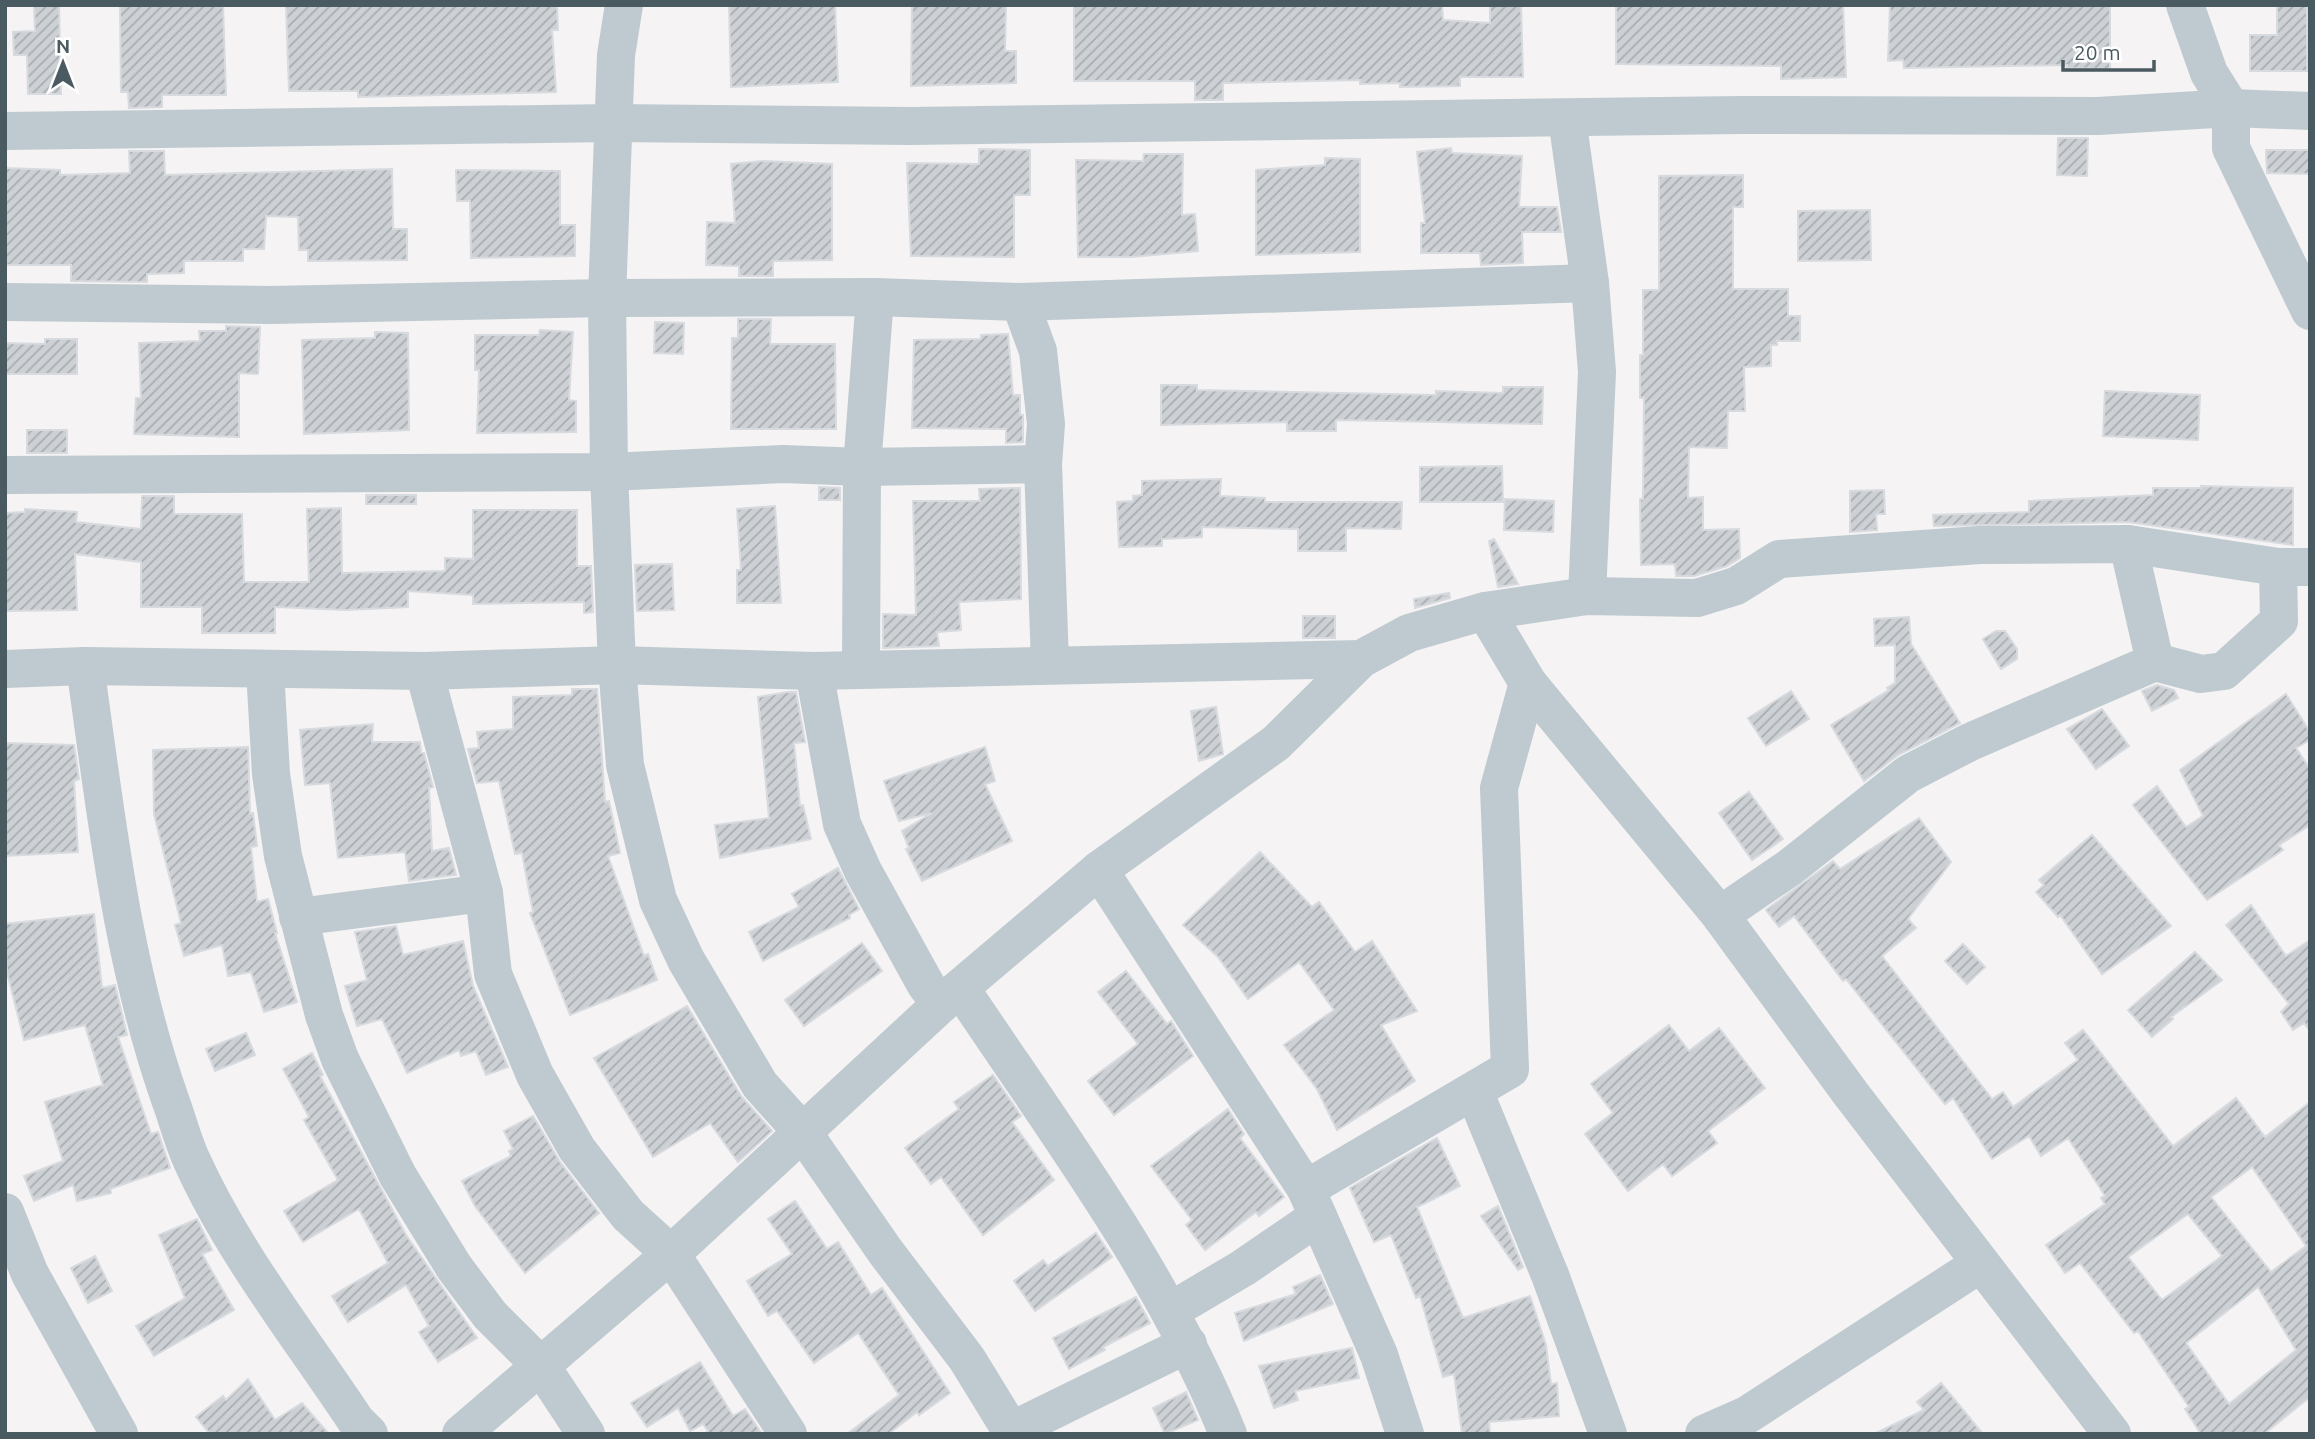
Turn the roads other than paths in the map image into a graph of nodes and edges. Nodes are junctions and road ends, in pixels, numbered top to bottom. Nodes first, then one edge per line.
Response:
1 (625, 5) edge
2 (2185, 5) edge
3 (2231, 107) junction
4 (2310, 111) edge
5 (1567, 118) junction
6 (613, 123) junction
7 (5, 131) edge
8 (1590, 283) junction
9 (875, 297) junction
10 (607, 298) junction
11 (5, 302) edge
12 (1020, 302) junction
13 (2310, 311) edge
14 (1043, 464) junction
15 (862, 467) junction
16 (609, 472) junction
17 (5, 475) edge
18 (2127, 544) junction
19 (2294, 567) edge
20 (1587, 596) junction
21 (1485, 611) junction
22 (1361, 659) junction
23 (2155, 662) junction
24 (1050, 664) junction
25 (617, 665) junction
26 (85, 666) junction
27 (861, 668) junction
28 (5, 669) edge
29 (265, 670) junction
30 (424, 671) junction
31 (814, 671) junction
32 (1528, 683) junction
33 (1099, 870) junction
34 (484, 893) junction
35 (1720, 915) junction
36 (298, 917) junction
37 (951, 997) junction
38 (1474, 1091) junction
39 (804, 1133) junction
40 (1311, 1203) junction
41 (5, 1212) edge
42 (671, 1254) junction
43 (1980, 1264) junction
44 (1171, 1310) junction
45 (1188, 1344) junction
46 (541, 1366) junction
47 (2094, 1426) edge
48 (1012, 1432) edge
49 (120, 1434) edge
50 (369, 1434) edge
51 (461, 1434) edge
52 (586, 1434) edge
53 (789, 1434) edge
54 (1228, 1434) edge
55 (1405, 1434) edge
56 (1608, 1434) edge
57 (1704, 1434) edge

1 - 6 street
2 - 3 street
3 - 4 street
3 - 5 street
3 - 13 street
5 - 6 street
5 - 8 street
6 - 7 street
6 - 10 street
8 - 12 street
8 - 20 street
9 - 10 street
9 - 12 street
9 - 15 street
10 - 11 street
10 - 16 street
12 - 14 street
14 - 15 street
14 - 24 street
15 - 16 street
15 - 27 street
16 - 17 street
16 - 25 street
18 - 19 street
18 - 20 street
18 - 23 street
19 - 23 street
20 - 21 street
21 - 22 street
21 - 32 street
22 - 24 street
22 - 33 street
23 - 35 street
24 - 27 street
25 - 30 street
25 - 31 street
25 - 39 street
26 - 28 street
26 - 29 street
26 - 50 street
27 - 31 street
29 - 30 street
29 - 36 street
30 - 34 street
31 - 37 street
32 - 35 street
32 - 38 street
33 - 37 street
33 - 40 street
34 - 36 street
34 - 42 street
35 - 43 street
36 - 46 street
37 - 39 street
37 - 44 street
38 - 40 street
38 - 56 street
39 - 42 street
39 - 48 street
40 - 44 street
40 - 55 street
41 - 49 street
42 - 46 street
42 - 53 street
43 - 47 street
43 - 57 street
44 - 45 street
45 - 48 street
45 - 54 street
46 - 51 street
46 - 52 street

